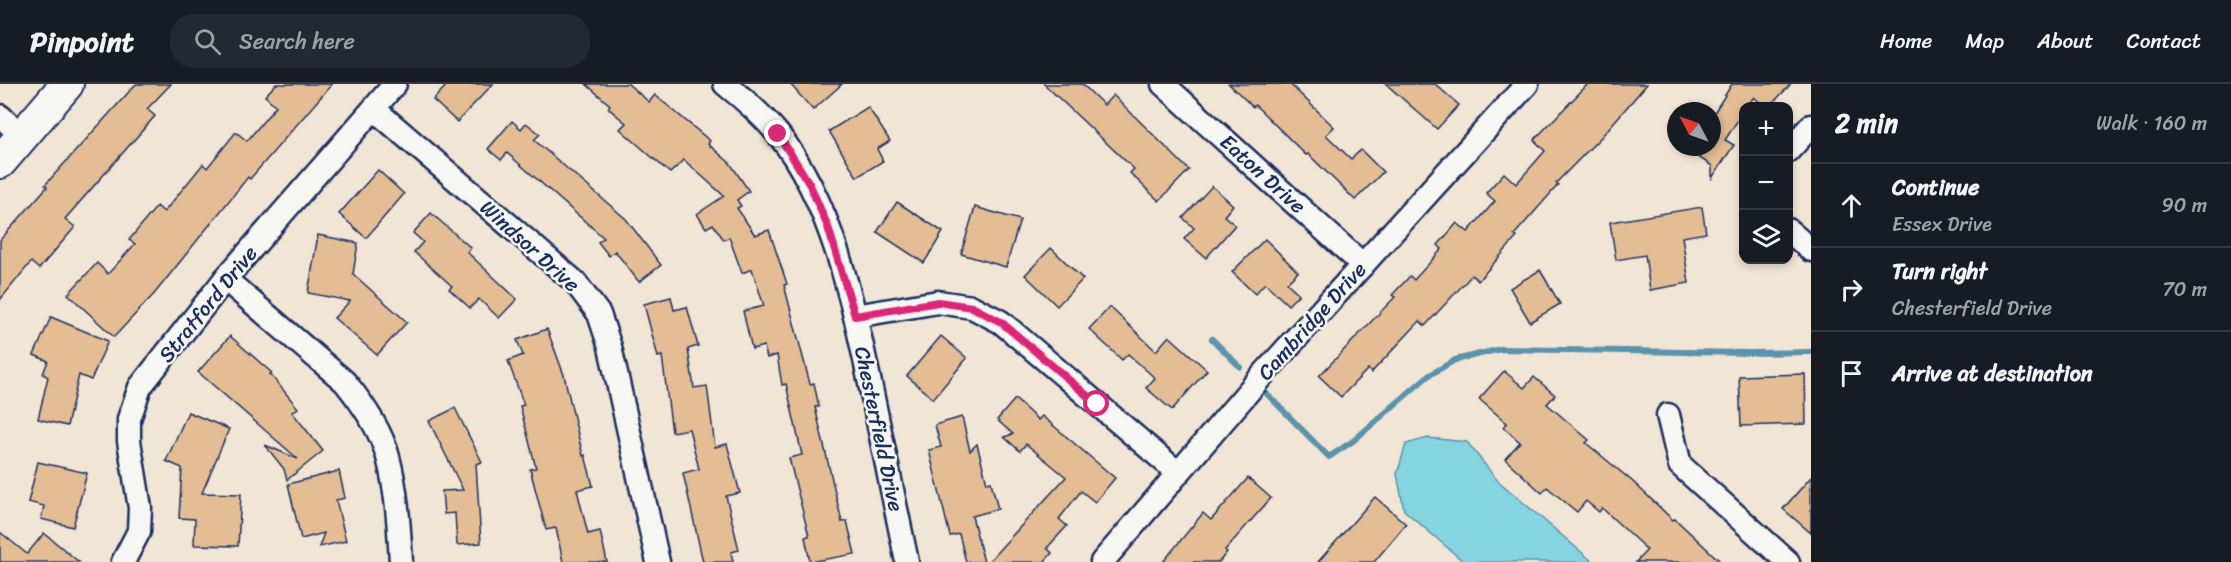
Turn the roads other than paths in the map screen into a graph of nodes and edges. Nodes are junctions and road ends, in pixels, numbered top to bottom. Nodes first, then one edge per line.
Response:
1 (68, 84) edge
2 (395, 84) edge
3 (725, 84) edge
4 (1163, 84) edge
5 (1514, 88) edge
6 (374, 109) junction
7 (11, 126) edge
8 (1811, 126) edge
9 (1793, 146) edge
10 (0, 162) edge
11 (1793, 234) edge
12 (1811, 250) edge
13 (1363, 265) junction
14 (225, 279) junction
15 (855, 316) junction
16 (1668, 415) dead end
17 (1177, 472) junction
18 (123, 562) edge
19 (401, 562) edge
20 (658, 562) edge
21 (908, 562) edge
22 (1102, 562) edge
23 (1788, 562) edge

1 - 7 street
2 - 6 street, Stratford Drive
3 - 15 street, Chesterfield Drive
4 - 13 street, Eaton Drive
5 - 13 street, Cambridge Drive
6 - 14 street, Stratford Drive
6 - 20 street, Windsor Drive
7 - 10 street
8 - 9 street
11 - 12 street
13 - 17 street, Cambridge Drive
14 - 18 street, Stratford Drive
14 - 19 street
15 - 17 street
15 - 21 street, Chesterfield Drive
16 - 23 street
17 - 22 street, Cambridge Drive

